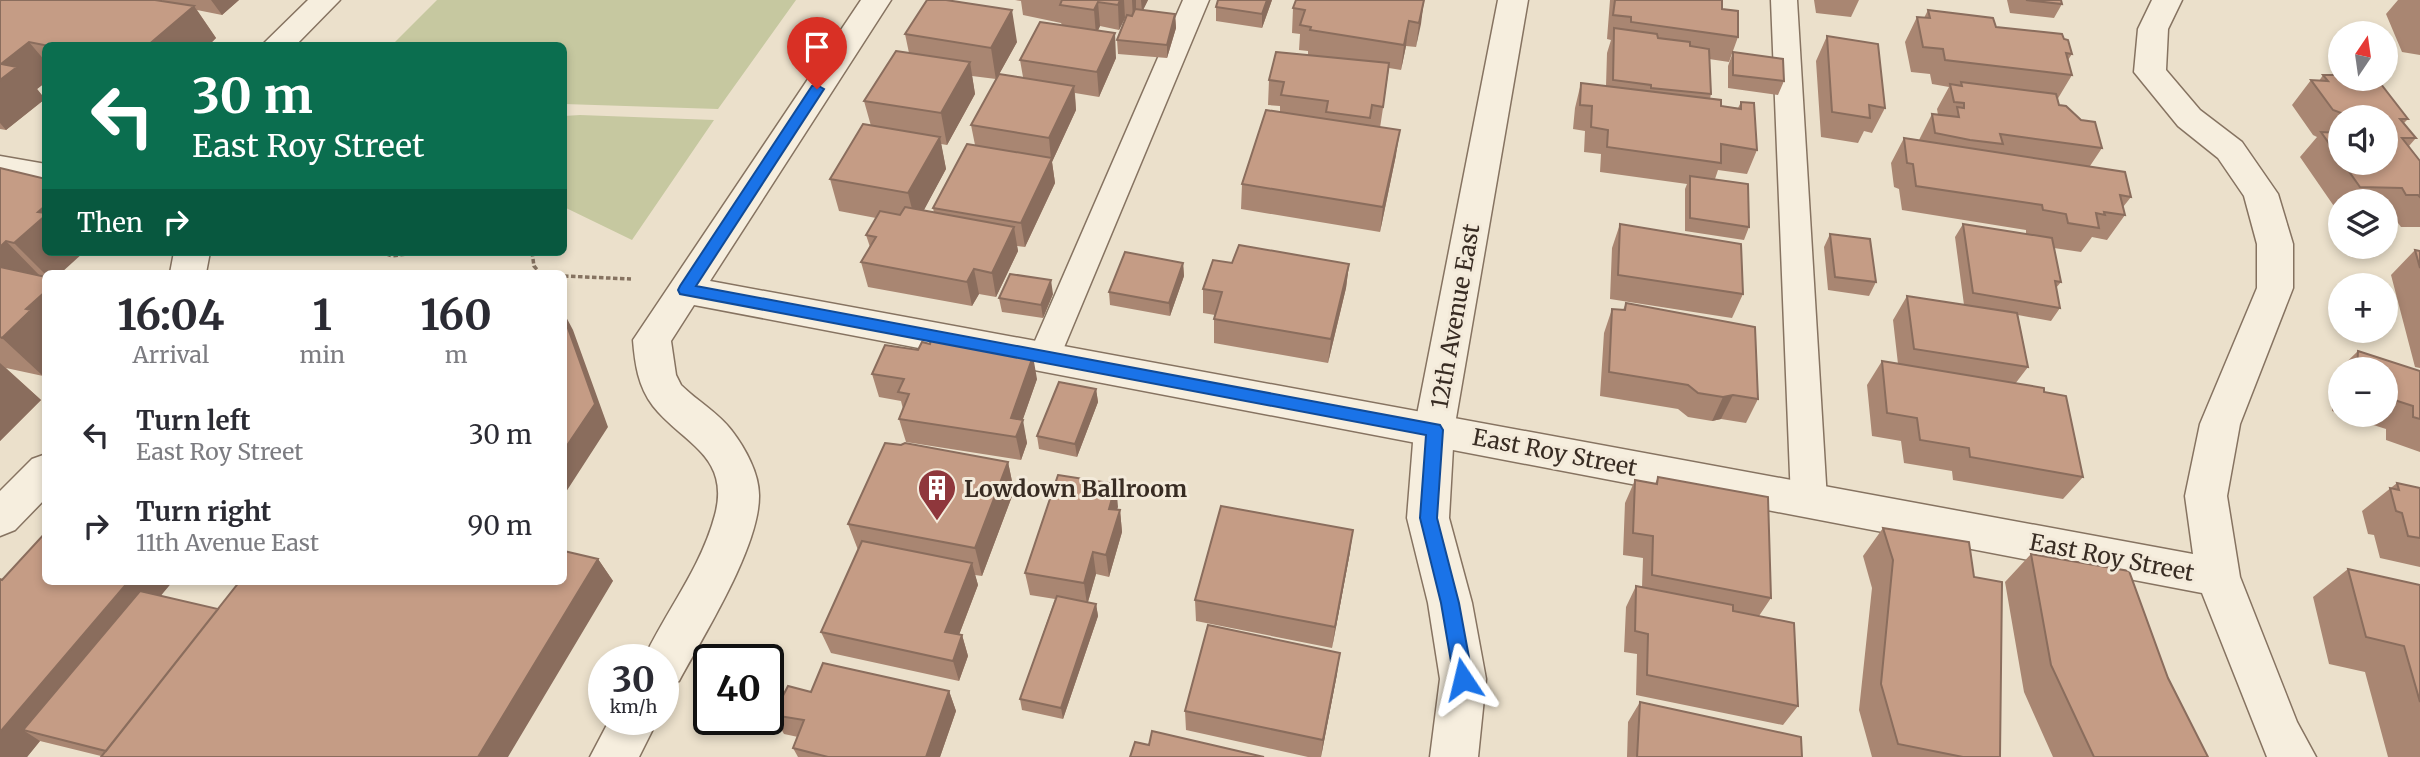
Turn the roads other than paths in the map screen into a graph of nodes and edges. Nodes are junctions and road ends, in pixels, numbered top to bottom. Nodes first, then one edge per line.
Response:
1 (325, 0) edge
2 (876, 0) edge
3 (1196, 0) edge
4 (1513, 0) edge
5 (1784, 0) edge
6 (2167, 0) edge
7 (280, 42) edge
8 (0, 167) edge
9 (42, 175) edge
10 (685, 290) junction
11 (1044, 357) junction
12 (1434, 430) junction
13 (42, 475) edge
14 (1809, 500) junction
15 (0, 519) edge
16 (2218, 577) junction
17 (674, 644) edge
18 (626, 735) edge
19 (614, 757) edge
20 (1454, 757) edge
21 (2292, 757) edge

1 - 7 street
2 - 10 street
3 - 11 lane
4 - 12 street, 12th Avenue East
5 - 14 lane
6 - 16 street
8 - 9 street
10 - 11 street, East Roy Street
10 - 17 street
11 - 12 street, East Roy Street
12 - 14 street, East Roy Street
12 - 20 street, 12th Avenue East
13 - 15 street
14 - 16 street, East Roy Street
16 - 21 street
18 - 19 street

